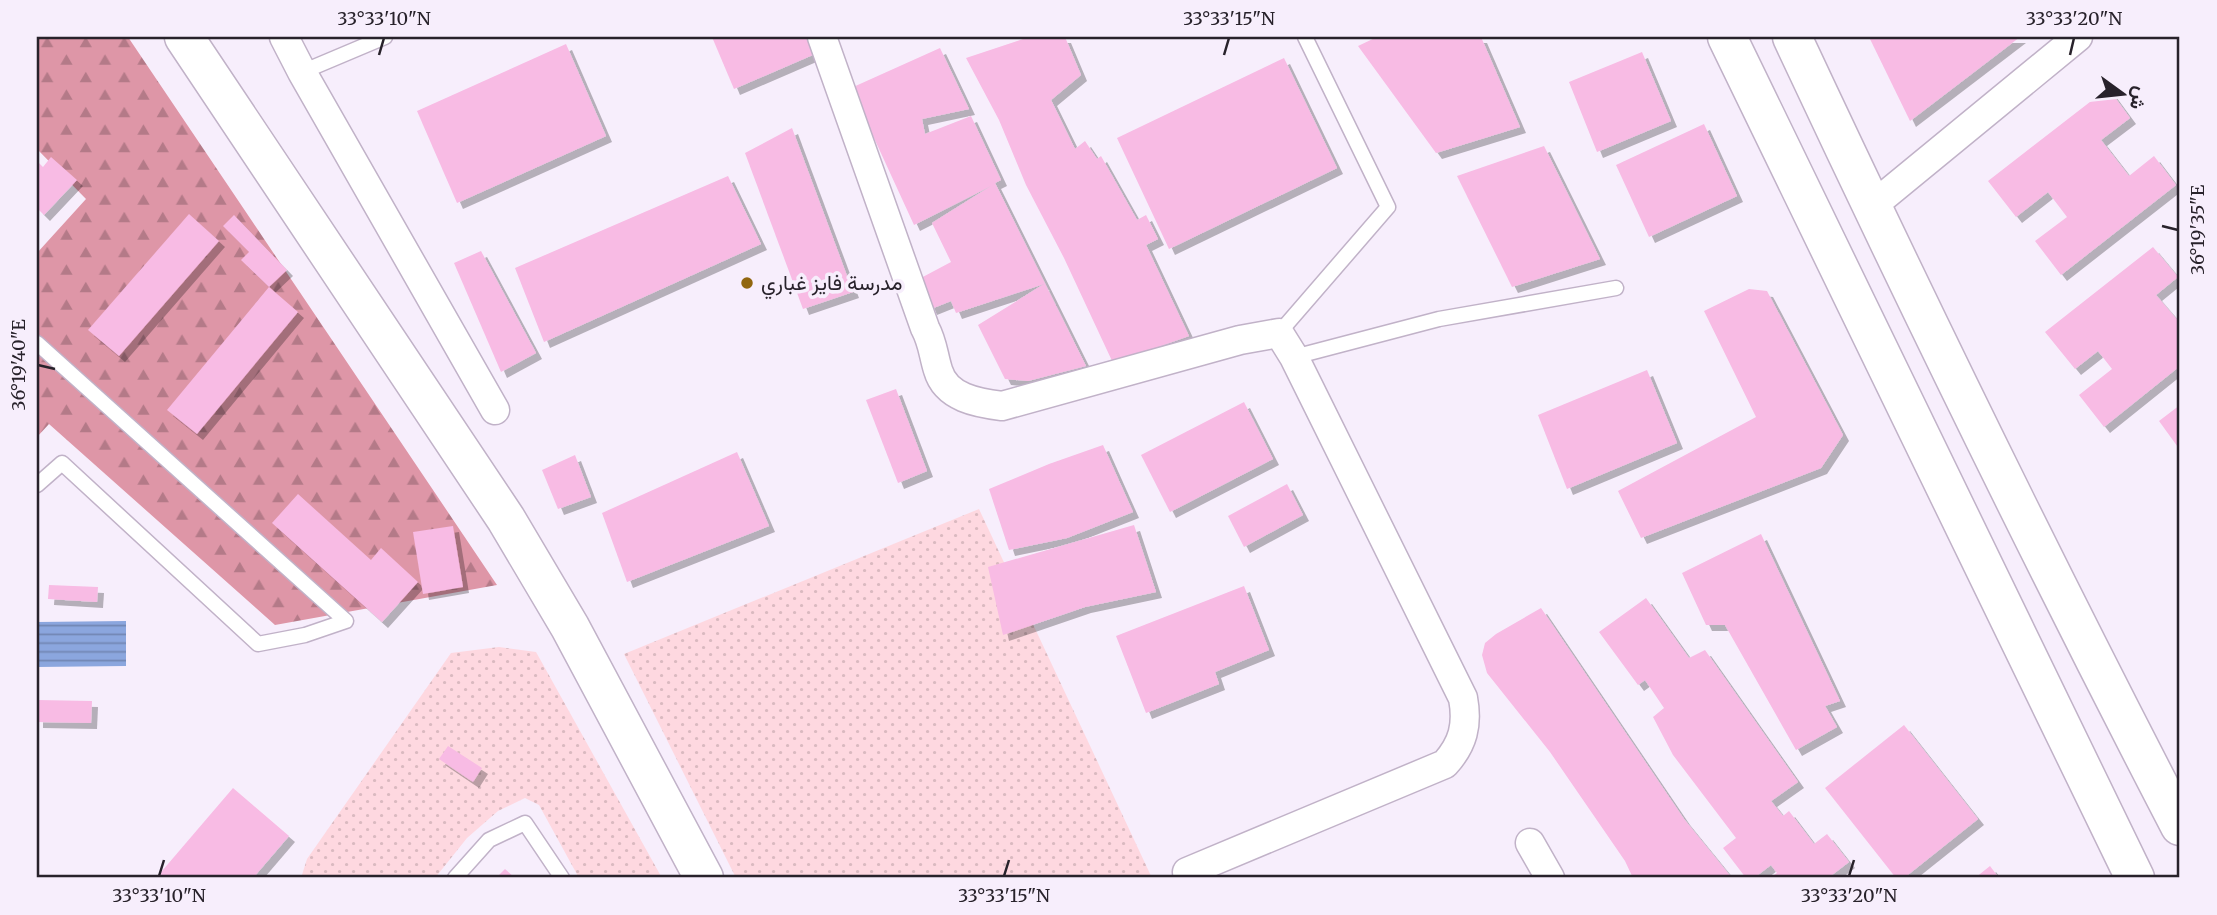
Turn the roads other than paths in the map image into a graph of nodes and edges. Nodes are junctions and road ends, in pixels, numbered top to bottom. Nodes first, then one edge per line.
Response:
1 (184, 37) edge
2 (285, 37) edge
3 (385, 37) edge
4 (822, 37) edge
5 (1306, 37) edge
6 (1727, 37) edge
7 (1792, 37) edge
8 (2078, 37) edge
9 (302, 72) junction
10 (1871, 207) junction
11 (1616, 288) dead end
12 (1279, 333) junction
13 (37, 342) edge
14 (1294, 357) junction
15 (495, 410) dead end
16 (37, 485) edge
17 (2115, 699) junction
18 (2061, 727) junction
19 (2180, 826) edge
20 (1530, 843) dead end
21 (1187, 872) dead end
22 (455, 878) edge
23 (562, 878) edge
24 (704, 878) edge
25 (1550, 878) edge
26 (2136, 878) edge

1 - 24 main road
2 - 9 street
3 - 9 lane
4 - 12 street
5 - 12 lane
6 - 18 main road
7 - 10 main road
8 - 10 street
9 - 15 street
10 - 17 main road
11 - 14 lane
12 - 14 street
13 - 16 lane
14 - 21 street
17 - 18 main road
17 - 19 main road
18 - 26 main road
20 - 25 street
22 - 23 lane

